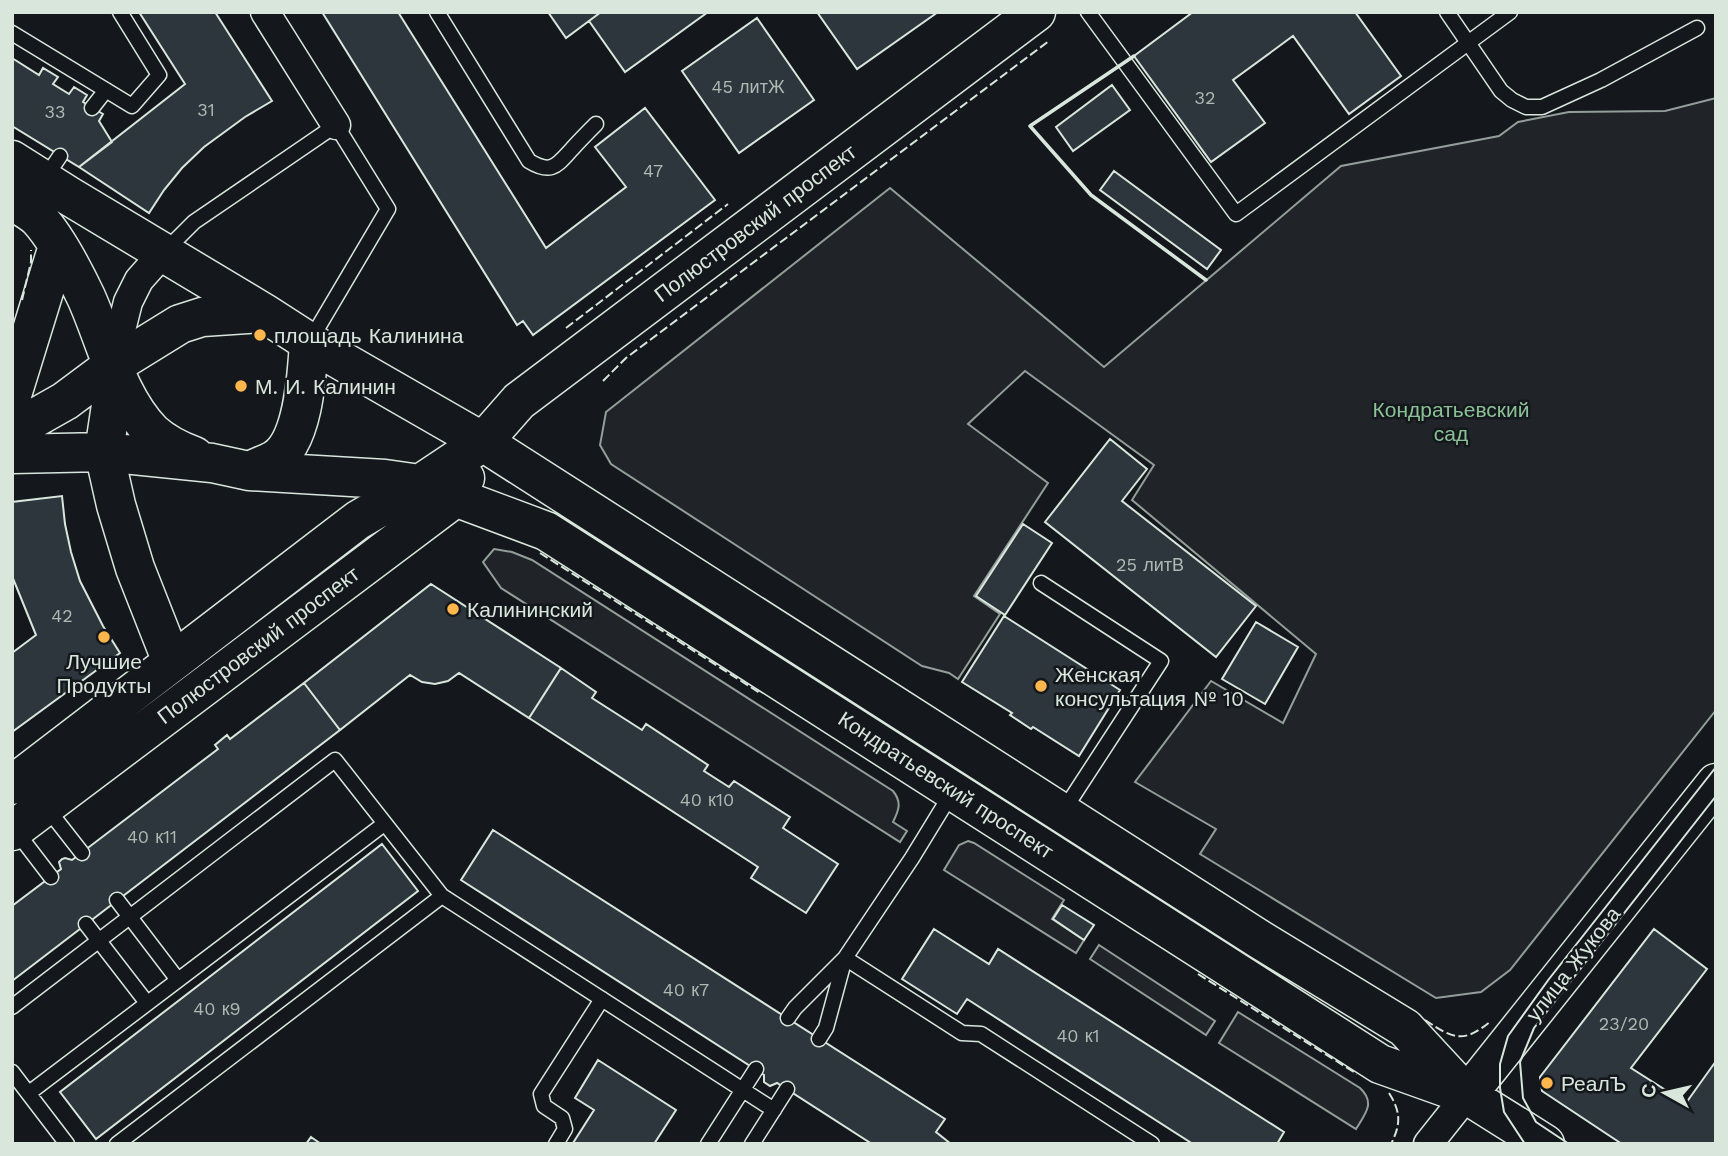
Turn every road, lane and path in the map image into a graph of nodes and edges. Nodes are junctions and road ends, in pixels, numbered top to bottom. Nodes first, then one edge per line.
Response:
1 (120, 12) edge
2 (265, 12) edge
3 (437, 12) edge
4 (1088, 12) edge
5 (1447, 12) edge
6 (1510, 12) edge
7 (1019, 17) edge
8 (1697, 28) dead end
9 (12, 33) edge
10 (1469, 43) junction
11 (106, 90) junction
12 (92, 108) dead end
13 (596, 124) dead end
14 (336, 125) junction
15 (12, 160) edge
16 (12, 201) edge
17 (58, 247) junction
18 (163, 253) junction
19 (264, 313) junction
20 (309, 342) junction
21 (112, 366) junction
22 (12, 395) edge
23 (12, 431) edge
24 (483, 442) junction
25 (104, 452) junction
26 (12, 454) edge
27 (212, 463) junction
28 (249, 471) junction
29 (420, 484) junction
30 (456, 497) junction
31 (1041, 583) dead end
32 (172, 662) junction
33 (964, 774) junction
34 (1716, 783) edge
35 (12, 785) edge
36 (45, 806) junction
37 (384, 824) junction
38 (13, 830) edge
39 (1051, 830) junction
40 (82, 853) dead end
41 (51, 877) dead end
42 (442, 896) junction
43 (117, 900) dead end
44 (130, 917) junction
45 (86, 924) dead end
46 (99, 940) junction
47 (845, 958) junction
48 (178, 980) junction
49 (601, 999) junction
50 (147, 1003) junction
51 (12, 1007) edge
52 (788, 1018) dead end
53 (819, 1038) dead end
54 (756, 1069) dead end
55 (12, 1072) edge
56 (787, 1089) dead end
57 (743, 1090) junction
58 (29, 1093) junction
59 (1468, 1095) junction
60 (774, 1110) junction
61 (67, 1144) edge
62 (117, 1144) edge
63 (556, 1144) edge
64 (708, 1144) edge
65 (752, 1144) edge
66 (1152, 1144) edge
67 (1428, 1144) edge
68 (1545, 1144) edge

1 - 11 lane
2 - 14 street
3 - 13 lane
4 - 10 lane
5 - 10 lane
6 - 10 lane
7 - 24 main road, Полюстровский проспект
8 - 10 lane
9 - 11 lane
11 - 12 lane
14 - 18 lane
14 - 20 lane
15 - 18 main road
16 - 17 main road
17 - 21 main road
17 - 22 main road
18 - 19 main road
18 - 21 street
19 - 20 main road
19 - 21 main road
20 - 24 main road
20 - 28 main road
21 - 23 main road
21 - 25 main road
21 - 27 main road
24 - 29 main road, Полюстровский проспект
24 - 30 main road, Полюстровский проспект
24 - 33 main road, Кондратьевский проспект
25 - 26 main road
25 - 27 main road
25 - 32 main road
27 - 28 main road
28 - 29 main road
29 - 30 main road, Кондратьевский проспект
29 - 32 main road, Полюстровский проспект
30 - 33 main road, Кондратьевский проспект
30 - 36 main road, Полюстровский проспект
31 - 39 lane
32 - 35 main road, Полюстровский проспект
33 - 39 main road, Кондратьевский проспект
33 - 47 lane
34 - 59 main road, улица Жукова
36 - 38 main road, Полюстровский проспект
36 - 40 lane
37 - 42 lane
37 - 44 lane
37 - 48 lane
38 - 41 lane
39 - 59 main road, Кондратьевский проспект
42 - 49 lane
42 - 62 lane
43 - 44 lane
44 - 46 lane
44 - 48 lane
45 - 46 lane
46 - 50 lane
46 - 51 lane
47 - 52 lane
47 - 53 lane
47 - 66 lane
48 - 50 lane
49 - 57 lane
49 - 63 lane
50 - 58 lane
54 - 57 lane
55 - 58 lane
56 - 60 lane
57 - 60 lane
57 - 64 lane
58 - 61 lane
59 - 67 street, улица Жукова
59 - 68 main road, Кондратьевский проспект
60 - 65 lane

